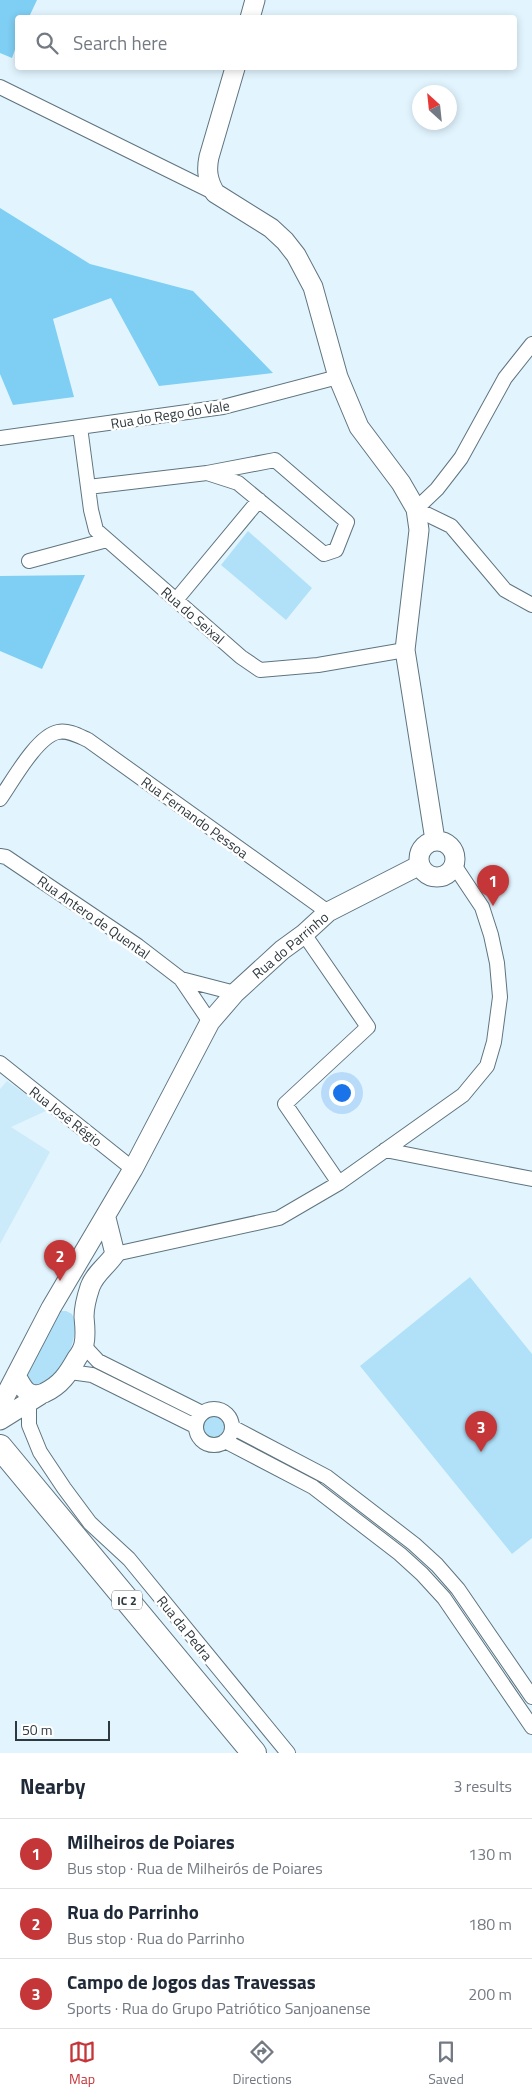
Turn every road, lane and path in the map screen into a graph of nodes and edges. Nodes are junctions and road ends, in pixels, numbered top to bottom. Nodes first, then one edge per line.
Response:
1 (256, 0) edge
2 (251, 15) edge
3 (234, 70) edge
4 (0, 86) edge
5 (215, 193) junction
6 (532, 344) edge
7 (338, 377) junction
8 (80, 427) junction
9 (0, 438) edge
10 (207, 473) junction
11 (88, 487) junction
12 (259, 500) junction
13 (416, 509) junction
14 (107, 540) junction
15 (29, 561) dead end
16 (176, 600) junction
17 (532, 605) edge
18 (405, 650) junction
19 (0, 799) edge
20 (435, 840) junction
21 (2, 853) edge
22 (420, 865) junction
23 (454, 865) junction
24 (328, 912) junction
25 (304, 934) junction
26 (180, 979) junction
27 (235, 993) junction
28 (210, 1022) junction
29 (0, 1063) edge
30 (385, 1150) junction
31 (133, 1169) junction
32 (532, 1179) edge
33 (339, 1183) junction
34 (106, 1218) junction
35 (115, 1254) junction
36 (51, 1308) junction
37 (84, 1316) junction
38 (84, 1346) junction
39 (70, 1372) junction
40 (16, 1376) junction
41 (34, 1399) junction
42 (0, 1406) edge
43 (202, 1413) junction
44 (0, 1420) edge
45 (195, 1426) junction
46 (232, 1428) junction
47 (225, 1441) junction
48 (0, 1447) edge
49 (0, 1464) edge
50 (532, 1698) edge
51 (532, 1727) edge
52 (240, 1753) edge
53 (254, 1753) edge
54 (288, 1753) edge

1 - 2 street
3 - 5 street
4 - 5 street
5 - 7 street
6 - 13 street
7 - 8 street, Rua do Rego do Vale
7 - 13 street
8 - 9 street, Rua do Rego do Vale
8 - 11 street, Rua do Seixal
10 - 11 street
10 - 12 street
10 - 12 street
11 - 14 street, Rua do Seixal
12 - 16 street
13 - 17 street
13 - 18 street
14 - 15 street
14 - 16 street, Rua do Seixal
16 - 18 street, Rua do Seixal
18 - 20 street
19 - 24 street, Rua Fernando Pessoa
20 - 22 street
20 - 23 street
21 - 26 street, Rua Antero de Quental
22 - 23 street
22 - 24 street, Rua do Parrinho
23 - 30 street
24 - 25 street, Rua do Parrinho
25 - 27 street, Rua do Parrinho
25 - 33 street
26 - 27 street, Rua Antero de Quental
26 - 28 street, Rua Antero de Quental
27 - 28 street, Rua do Parrinho
28 - 31 street, Rua do Parrinho
29 - 31 street, Rua José Régio
30 - 32 street
30 - 33 street
31 - 34 street, Rua do Parrinho
33 - 35 street
34 - 35 street
34 - 36 street, Rua do Parrinho
35 - 37 street
36 - 37 street
36 - 40 street, Rua do Parrinho
37 - 38 street
38 - 39 street
38 - 43 street
39 - 41 street
39 - 45 street
40 - 41 street
40 - 42 street, Rua do Parrinho
41 - 44 street
41 - 54 street, Rua da Pedra
43 - 45 street
43 - 46 street
45 - 47 street
46 - 47 street
46 - 50 street
47 - 51 street
48 - 53 highway, IC 2
49 - 52 highway, IC 2

